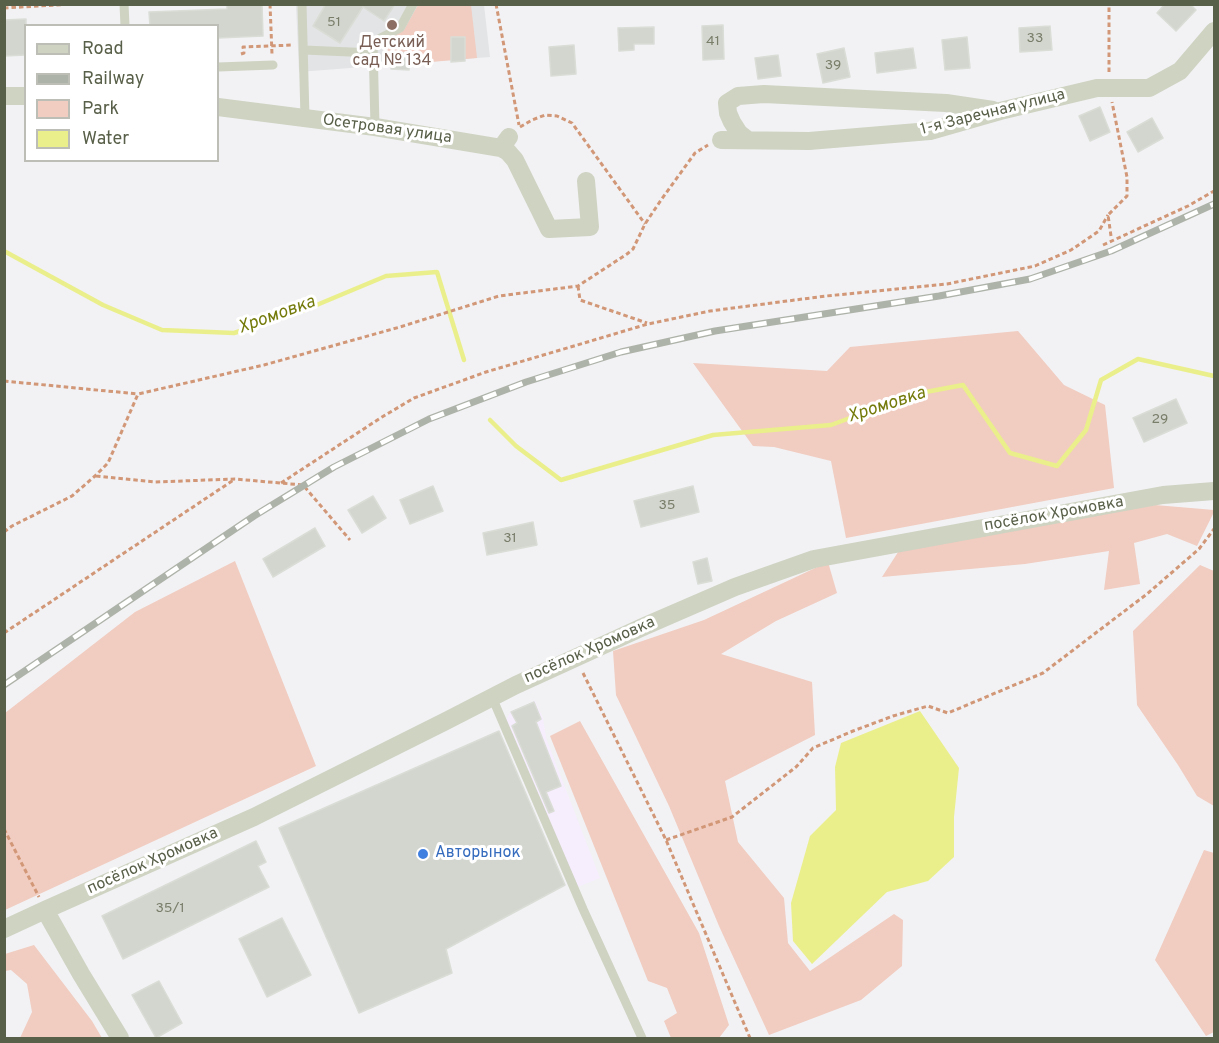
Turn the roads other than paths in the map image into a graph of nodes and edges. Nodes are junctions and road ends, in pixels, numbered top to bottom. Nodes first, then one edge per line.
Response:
1 (124, 4) edge
2 (302, 4) edge
3 (412, 4) edge
4 (125, 24) edge
5 (1215, 31) edge
6 (301, 47) junction
7 (373, 53) junction
8 (273, 65) road end
9 (219, 67) edge
10 (4, 96) edge
11 (24, 96) edge
12 (219, 107) edge
13 (1000, 111) junction
14 (305, 118) junction
15 (375, 128) junction
16 (721, 140) road end
17 (748, 140) junction
18 (586, 181) dead end
19 (1215, 491) edge
20 (492, 697) junction
21 (45, 910) junction
22 (4, 929) edge
23 (120, 1038) edge
24 (642, 1038) edge

1 - 4 lane
2 - 6 lane
3 - 7 lane
5 - 13 street, 1-я Заречная улица
6 - 7 lane
6 - 14 lane
7 - 15 lane
8 - 9 lane
10 - 11 street
12 - 14 street, Осетровая улица
13 - 17 street, 1-я Заречная улица
13 - 17 street
14 - 15 street, Осетровая улица
15 - 18 street, Осетровая улица
16 - 17 street, 1-я Заречная улица
19 - 20 street, посёлок Хромовка
20 - 21 street, посёлок Хромовка
20 - 24 lane
21 - 22 street, посёлок Хромовка
21 - 23 street

